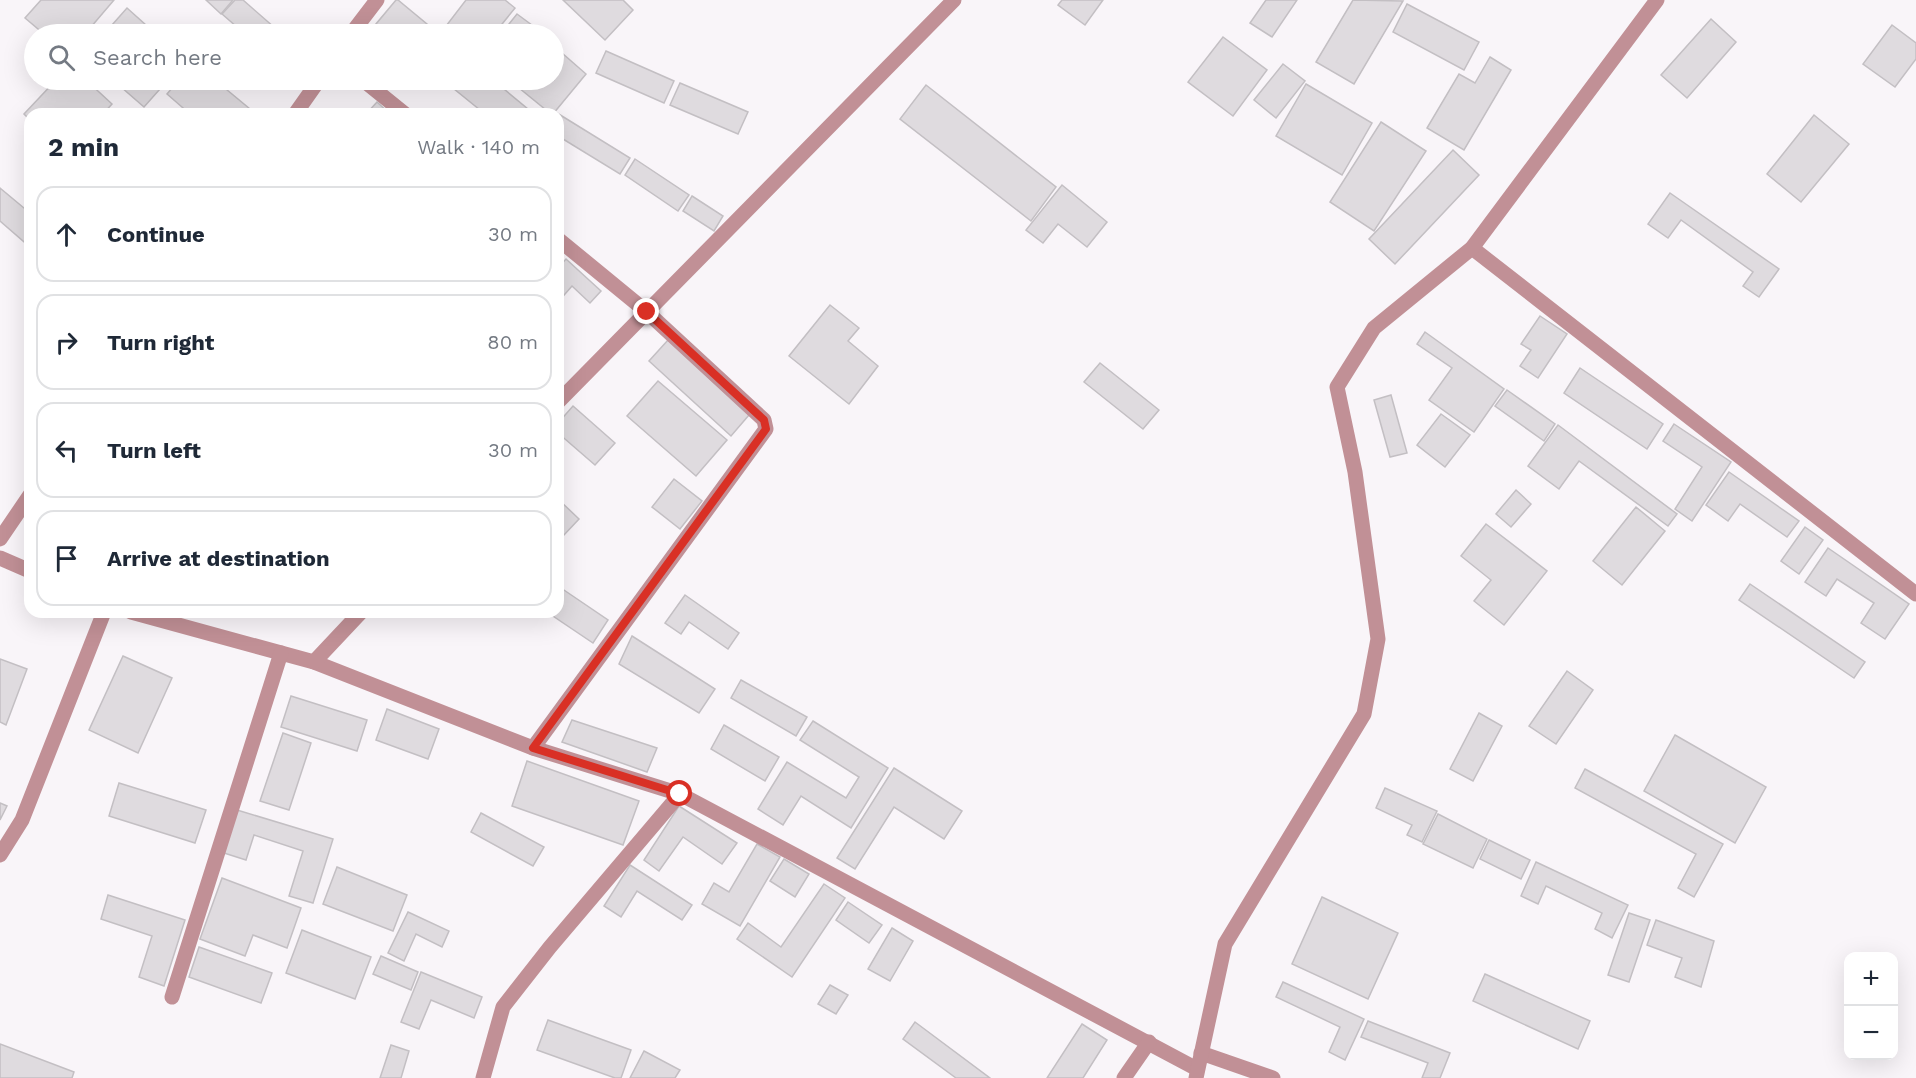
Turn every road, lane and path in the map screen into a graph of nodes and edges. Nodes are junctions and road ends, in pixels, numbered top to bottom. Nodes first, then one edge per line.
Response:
1 (377, 0) edge
2 (954, 0) edge
3 (1657, 0) edge
4 (359, 24) edge
5 (312, 90) edge
6 (375, 90) edge
7 (299, 108) edge
8 (398, 108) edge
9 (564, 244) edge
10 (1472, 248) junction
11 (647, 312) junction
12 (564, 396) edge
13 (24, 504) edge
14 (0, 539) edge
15 (0, 558) edge
16 (24, 568) edge
17 (1916, 594) edge
18 (102, 618) edge
19 (153, 618) edge
20 (355, 618) edge
21 (281, 653) junction
22 (314, 662) junction
23 (533, 748) junction
24 (680, 794) junction
25 (0, 855) edge
26 (172, 997) dead end
27 (1149, 1042) junction
28 (1201, 1053) junction
29 (1197, 1073) edge
30 (483, 1078) edge
31 (1124, 1078) edge
32 (1273, 1078) edge

1 - 4 street
2 - 11 street
3 - 10 street
5 - 7 street
6 - 8 street
9 - 11 street
10 - 17 street
10 - 28 street
11 - 12 street
11 - 23 street
13 - 14 street
15 - 16 street
18 - 25 street
19 - 21 street
20 - 22 street
21 - 22 street
21 - 26 street
22 - 23 street
23 - 24 street
24 - 27 street
24 - 30 street
27 - 29 street
27 - 31 street
28 - 29 street
28 - 32 street

